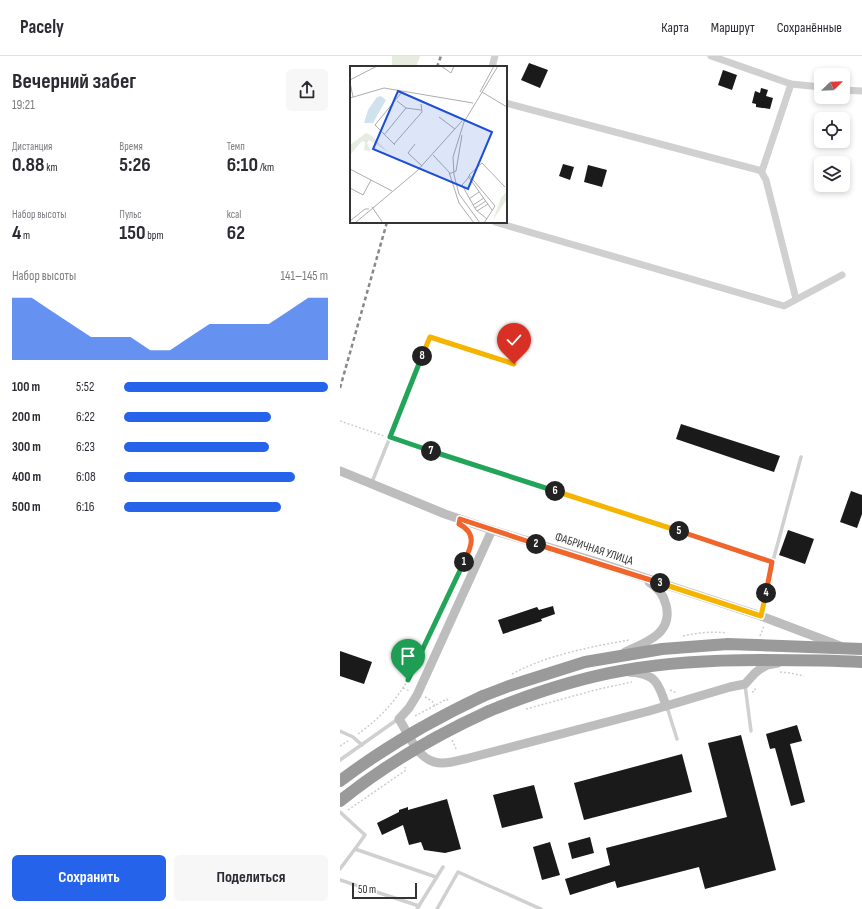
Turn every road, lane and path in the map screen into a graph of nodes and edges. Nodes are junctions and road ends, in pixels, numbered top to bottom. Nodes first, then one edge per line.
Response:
1 (495, 56) edge
2 (711, 56) edge
3 (492, 66) edge
4 (791, 84) junction
5 (814, 86) edge
6 (850, 91) edge
7 (862, 92) edge
8 (507, 103) edge
9 (760, 171) junction
10 (498, 223) edge
11 (842, 275) dead end
12 (796, 299) junction
13 (514, 364) dead end
14 (340, 421) edge
15 (390, 437) junction
16 (801, 457) dead end
17 (340, 471) edge
18 (371, 483) junction
19 (467, 530) dead end
20 (492, 530) junction
21 (772, 562) junction
22 (640, 577) junction
23 (763, 620) junction
24 (760, 638) dead end
25 (631, 640) dead end
26 (843, 647) junction
27 (862, 649) edge
28 (619, 655) junction
29 (790, 660) junction
30 (862, 662) edge
31 (613, 672) junction
32 (508, 676) dead end
33 (634, 682) dead end
34 (745, 684) junction
35 (667, 688) dead end
36 (688, 700) junction
37 (449, 704) dead end
38 (666, 706) junction
39 (526, 709) dead end
40 (415, 716) dead end
41 (399, 719) junction
42 (340, 731) edge
43 (752, 731) dead end
44 (353, 737) junction
45 (677, 739) dead end
46 (362, 745) junction
47 (340, 746) edge
48 (340, 760) edge
49 (406, 770) dead end
50 (340, 781) edge
51 (340, 801) edge
52 (340, 812) edge
53 (344, 816) junction
54 (355, 849) junction
55 (443, 867) dead end
56 (340, 869) edge
57 (436, 877) junction
58 (340, 880) edge
59 (418, 907) edge
60 (437, 909) edge
61 (541, 909) edge

1 - 3 street
2 - 4 street
4 - 5 street
4 - 9 street
6 - 7 street
8 - 9 street
9 - 12 street
10 - 12 street
11 - 12 street
13 - 15 lane
14 - 15 path
15 - 18 lane
15 - 21 path
16 - 21 lane
17 - 18 street, ФАБРИЧНАЯ УЛИЦА
18 - 20 street, ФАБРИЧНАЯ УЛИЦА
19 - 44 path
20 - 22 street, ФАБРИЧНАЯ УЛИЦА
20 - 41 street
21 - 23 lane
22 - 23 street, ФАБРИЧНАЯ УЛИЦА
22 - 28 street
23 - 24 path
23 - 26 street, ФАБРИЧНАЯ УЛИЦА
25 - 32 path
26 - 27 highway
26 - 28 highway
28 - 50 highway, bridge
29 - 30 highway
29 - 31 highway
29 - 34 street
31 - 38 street
31 - 51 highway, bridge
33 - 39 path
34 - 36 street
34 - 43 lane
35 - 36 path
36 - 38 street
37 - 40 path, bridge
38 - 41 street
38 - 45 lane
41 - 46 lane
42 - 44 lane
44 - 46 lane
44 - 47 path
46 - 48 lane
49 - 53 path
52 - 53 lane
53 - 54 lane
54 - 56 lane
54 - 57 lane
55 - 57 lane
57 - 59 lane
58 - 59 lane
60 - 61 lane

